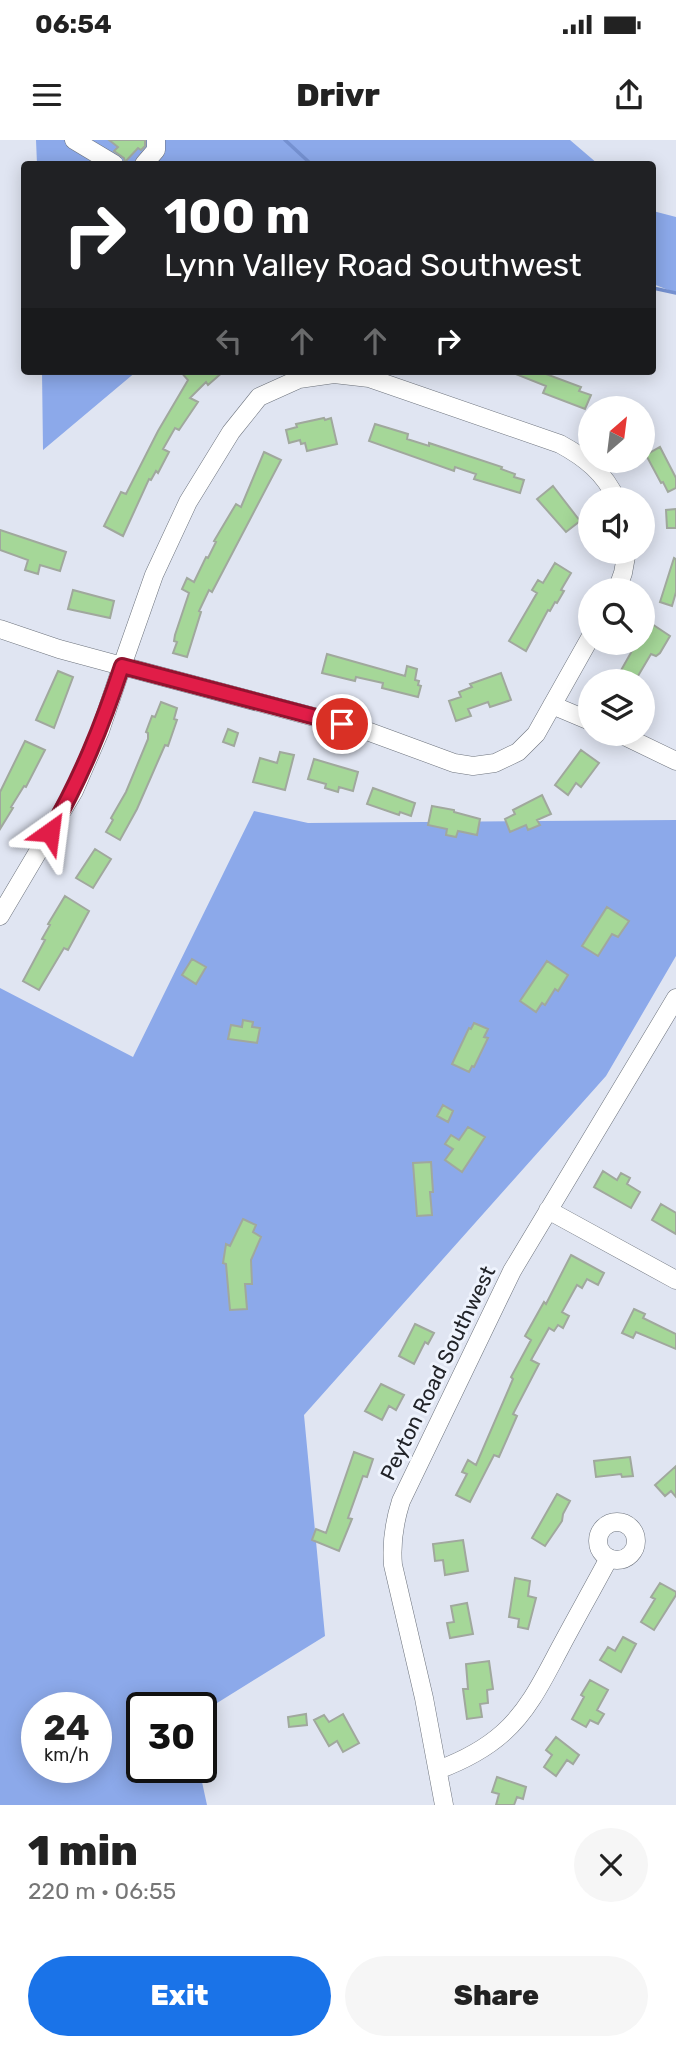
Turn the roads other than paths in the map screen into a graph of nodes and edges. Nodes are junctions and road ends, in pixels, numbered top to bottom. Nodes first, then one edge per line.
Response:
1 (74, 140) edge
2 (156, 141) edge
3 (109, 161) edge
4 (147, 161) edge
5 (327, 375) edge
6 (343, 375) edge
7 (608, 487) edge
8 (0, 629) edge
9 (580, 655) edge
10 (122, 666) junction
11 (552, 705) junction
12 (578, 716) edge
13 (645, 746) edge
14 (676, 761) edge
15 (0, 916) edge
16 (675, 1002) edge
17 (548, 1210) junction
18 (676, 1280) edge
19 (609, 1558) dead end
20 (438, 1770) junction
21 (444, 1805) edge

1 - 3 street
2 - 4 street
5 - 10 street
6 - 7 street
8 - 10 street
9 - 11 street
10 - 11 street
10 - 15 street
11 - 12 street
13 - 14 street
16 - 17 street, Peyton Road Southwest
17 - 18 street
17 - 20 street, Peyton Road Southwest
19 - 20 street
20 - 21 street, Peyton Road Southwest

